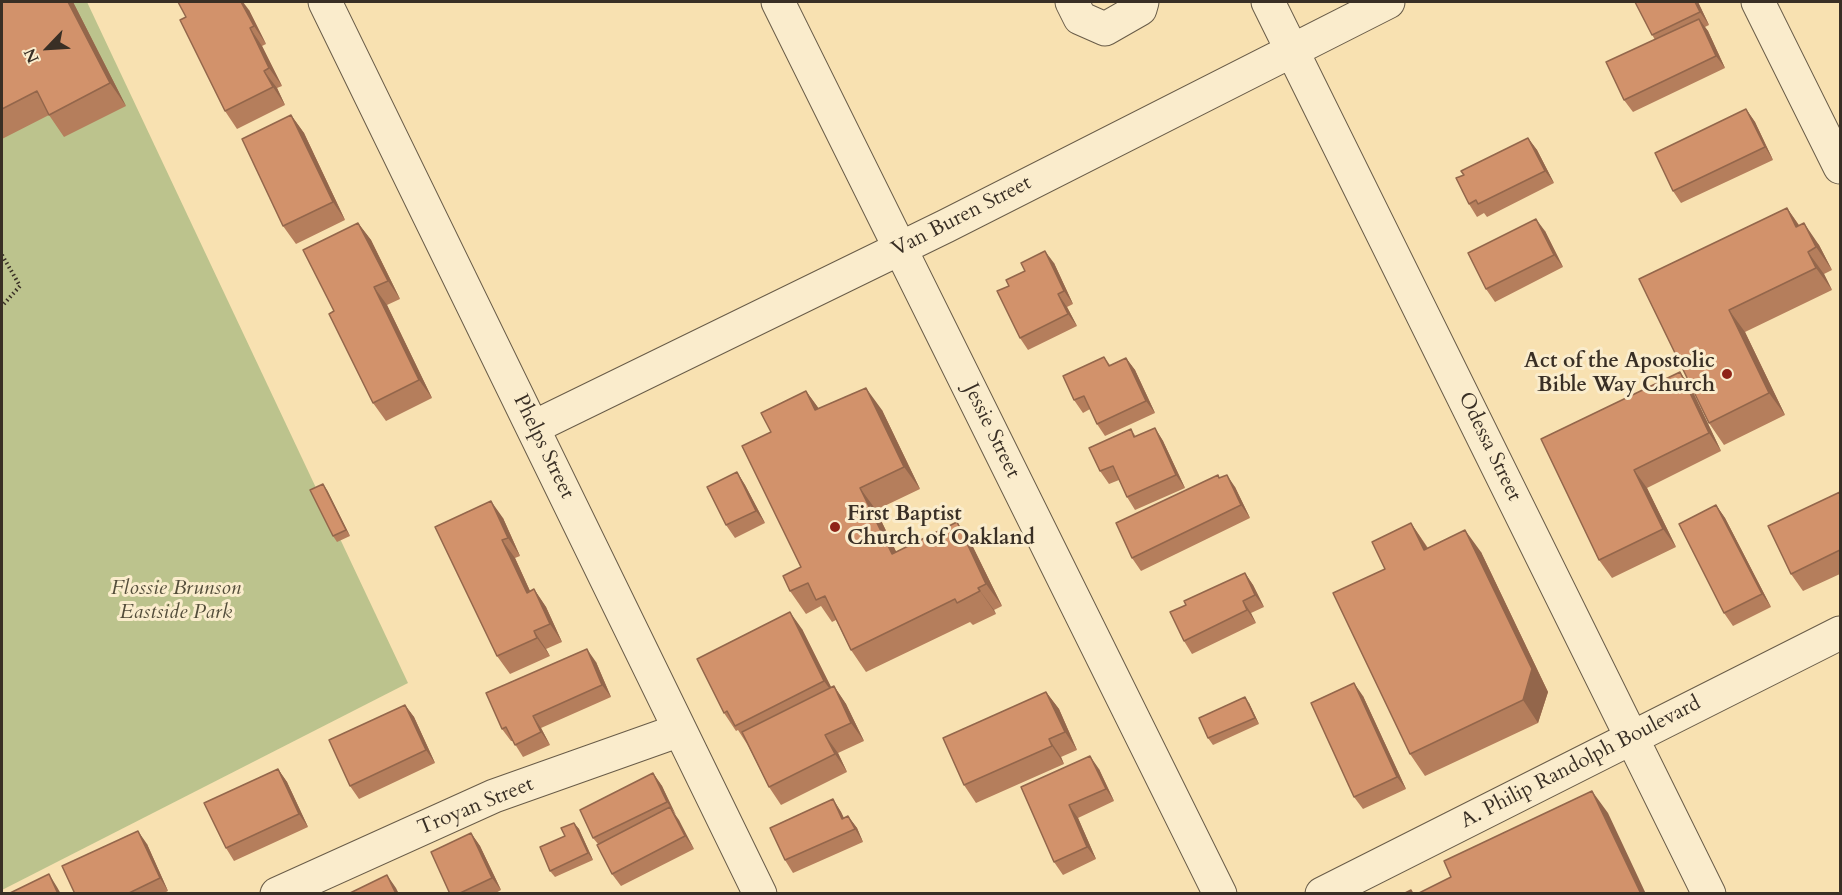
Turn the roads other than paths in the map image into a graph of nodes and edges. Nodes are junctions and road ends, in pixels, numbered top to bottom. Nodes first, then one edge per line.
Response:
1 (325, 2) edge
2 (778, 2) edge
3 (1072, 2) edge
4 (1142, 2) edge
5 (1268, 2) edge
6 (1388, 2) edge
7 (1758, 2) edge
8 (1292, 49) junction
9 (1840, 167) edge
10 (900, 248) junction
11 (534, 427) junction
12 (1840, 633) edge
13 (680, 730) junction
14 (1632, 737) junction
15 (277, 894) edge
16 (760, 894) edge
17 (1220, 894) edge
18 (1322, 894) edge
19 (1709, 894) edge

1 - 11 street, Phelps Street
2 - 10 street, Jessie Street
3 - 4 street
5 - 8 street, Odessa Street
6 - 8 street, Van Buren Street
7 - 9 street
8 - 10 street, Van Buren Street
8 - 14 street, Odessa Street
10 - 11 street, Van Buren Street
10 - 17 street, Jessie Street
11 - 13 street, Phelps Street
12 - 14 street, A. Philip Randolph Boulevard
13 - 15 street, Troyan Street
13 - 16 street, Phelps Street
14 - 18 street, A. Philip Randolph Boulevard
14 - 19 street, Odessa Street

